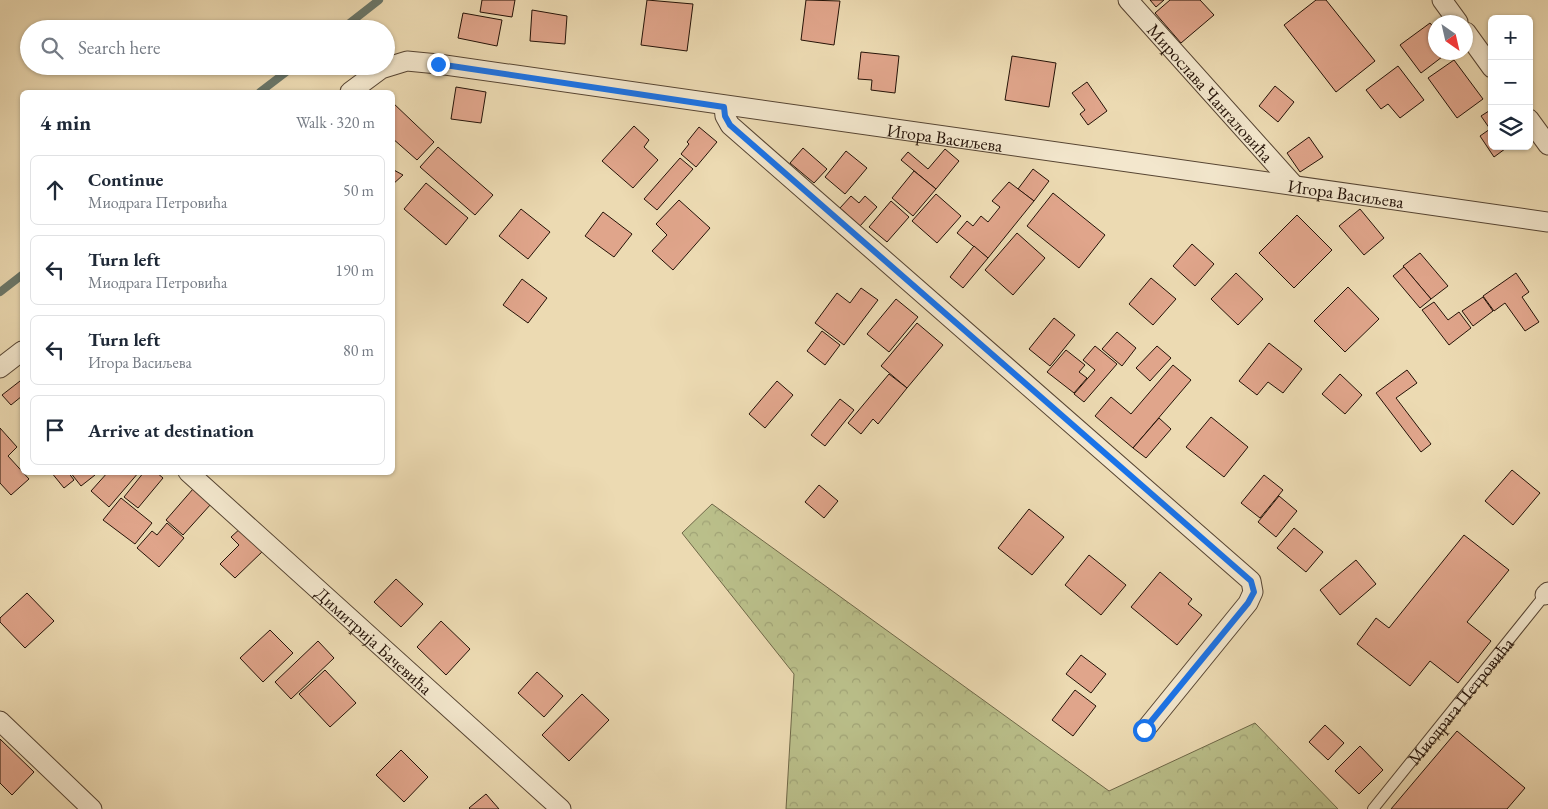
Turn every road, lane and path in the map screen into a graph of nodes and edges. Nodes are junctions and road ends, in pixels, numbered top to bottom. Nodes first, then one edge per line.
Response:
1 (1128, 0) edge
2 (1442, 0) edge
3 (1453, 15) edge
4 (1473, 42) edge
5 (1488, 62) edge
6 (395, 65) edge
7 (373, 75) edge
8 (353, 90) edge
9 (724, 107) junction
10 (1533, 124) edge
11 (1548, 145) edge
12 (1294, 185) junction
13 (1548, 222) edge
14 (20, 353) edge
15 (0, 368) edge
16 (191, 475) edge
17 (1547, 594) edge
18 (0, 721) edge
19 (1144, 730) dead end
20 (92, 809) edge
21 (561, 809) edge
22 (1373, 809) edge

1 - 12 street, Мирослава Чангаловића
2 - 3 street
4 - 5 street
6 - 9 street, Игора Васиљева
7 - 8 street, Игора Васиљева
9 - 12 street, Игора Васиљева
9 - 19 street
10 - 11 street
12 - 13 street, Игора Васиљева
14 - 15 street
16 - 21 street, Димитрија Бачевића
17 - 22 lane, Миодрага Петровића
18 - 20 street

